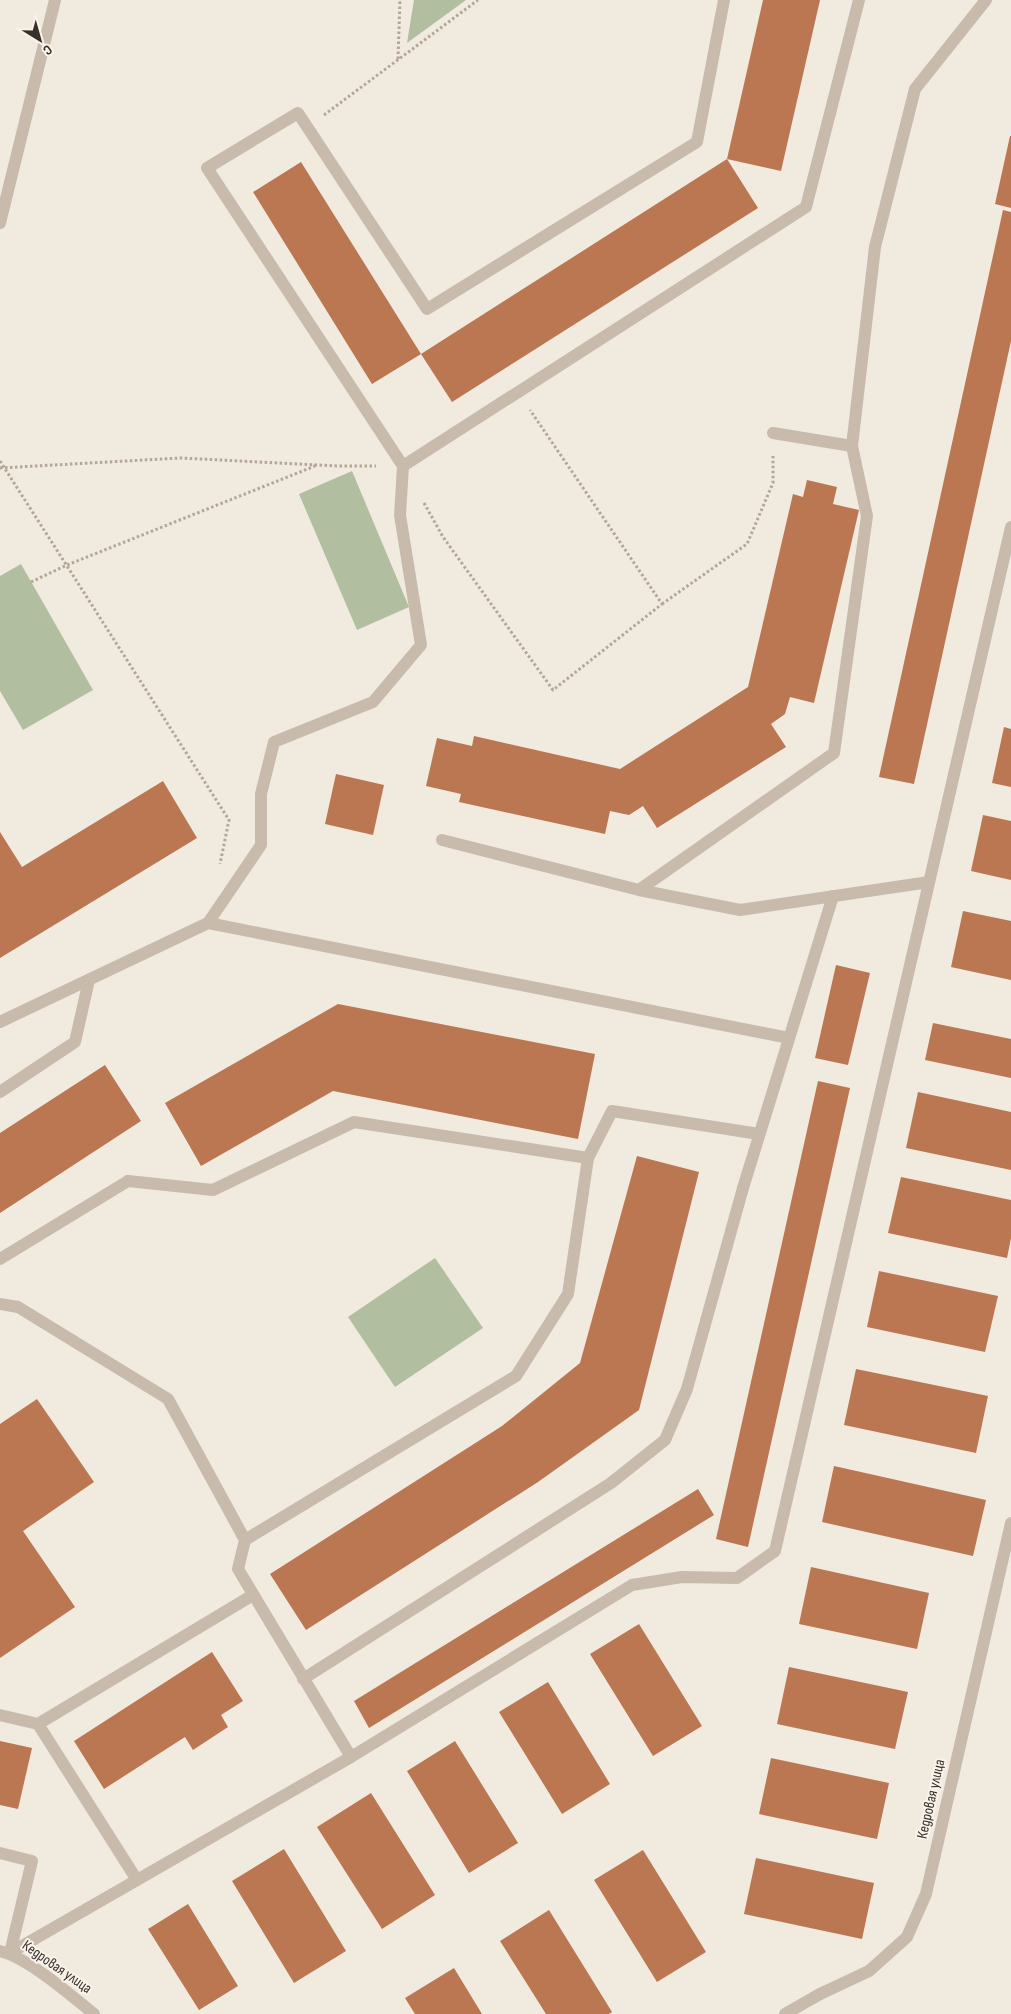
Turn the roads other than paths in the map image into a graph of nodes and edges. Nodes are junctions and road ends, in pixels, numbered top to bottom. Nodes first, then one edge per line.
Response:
1 (55, 0) edge
2 (724, 0) edge
3 (859, 0) edge
4 (986, 0) edge
5 (0, 223) edge
6 (773, 433) road end
7 (852, 446) junction
8 (403, 466) junction
9 (1011, 527) edge
10 (442, 840) dead end
11 (930, 882) junction
12 (639, 890) junction
13 (833, 896) junction
14 (208, 923) junction
15 (89, 980) junction
16 (0, 1022) edge
17 (789, 1038) junction
18 (0, 1092) edge
19 (759, 1134) junction
20 (588, 1158) junction
21 (0, 1259) edge
22 (0, 1304) edge
23 (1011, 1524) edge
24 (245, 1540) junction
25 (253, 1595) junction
26 (303, 1679) junction
27 (0, 1715) edge
28 (38, 1724) junction
29 (351, 1757) junction
30 (0, 1853) edge
31 (137, 1880) junction
32 (5, 1952) edge
33 (94, 2014) edge
34 (785, 2014) edge

1 - 5 street
2 - 8 street
3 - 8 street
4 - 7 street
6 - 7 street
7 - 12 street
8 - 14 street
9 - 11 street
10 - 12 street
11 - 13 street
11 - 29 street
12 - 13 street
13 - 17 street
14 - 15 street
14 - 17 street
15 - 16 street
15 - 18 street
17 - 19 street
19 - 20 street
19 - 26 street
20 - 21 street
20 - 24 street
22 - 24 street
23 - 34 street, Кедровая улица
24 - 25 street
25 - 26 street
25 - 28 street
26 - 29 street
27 - 28 street
28 - 31 street
29 - 31 street
30 - 32 street
31 - 32 street
32 - 33 street, Кедровая улица

